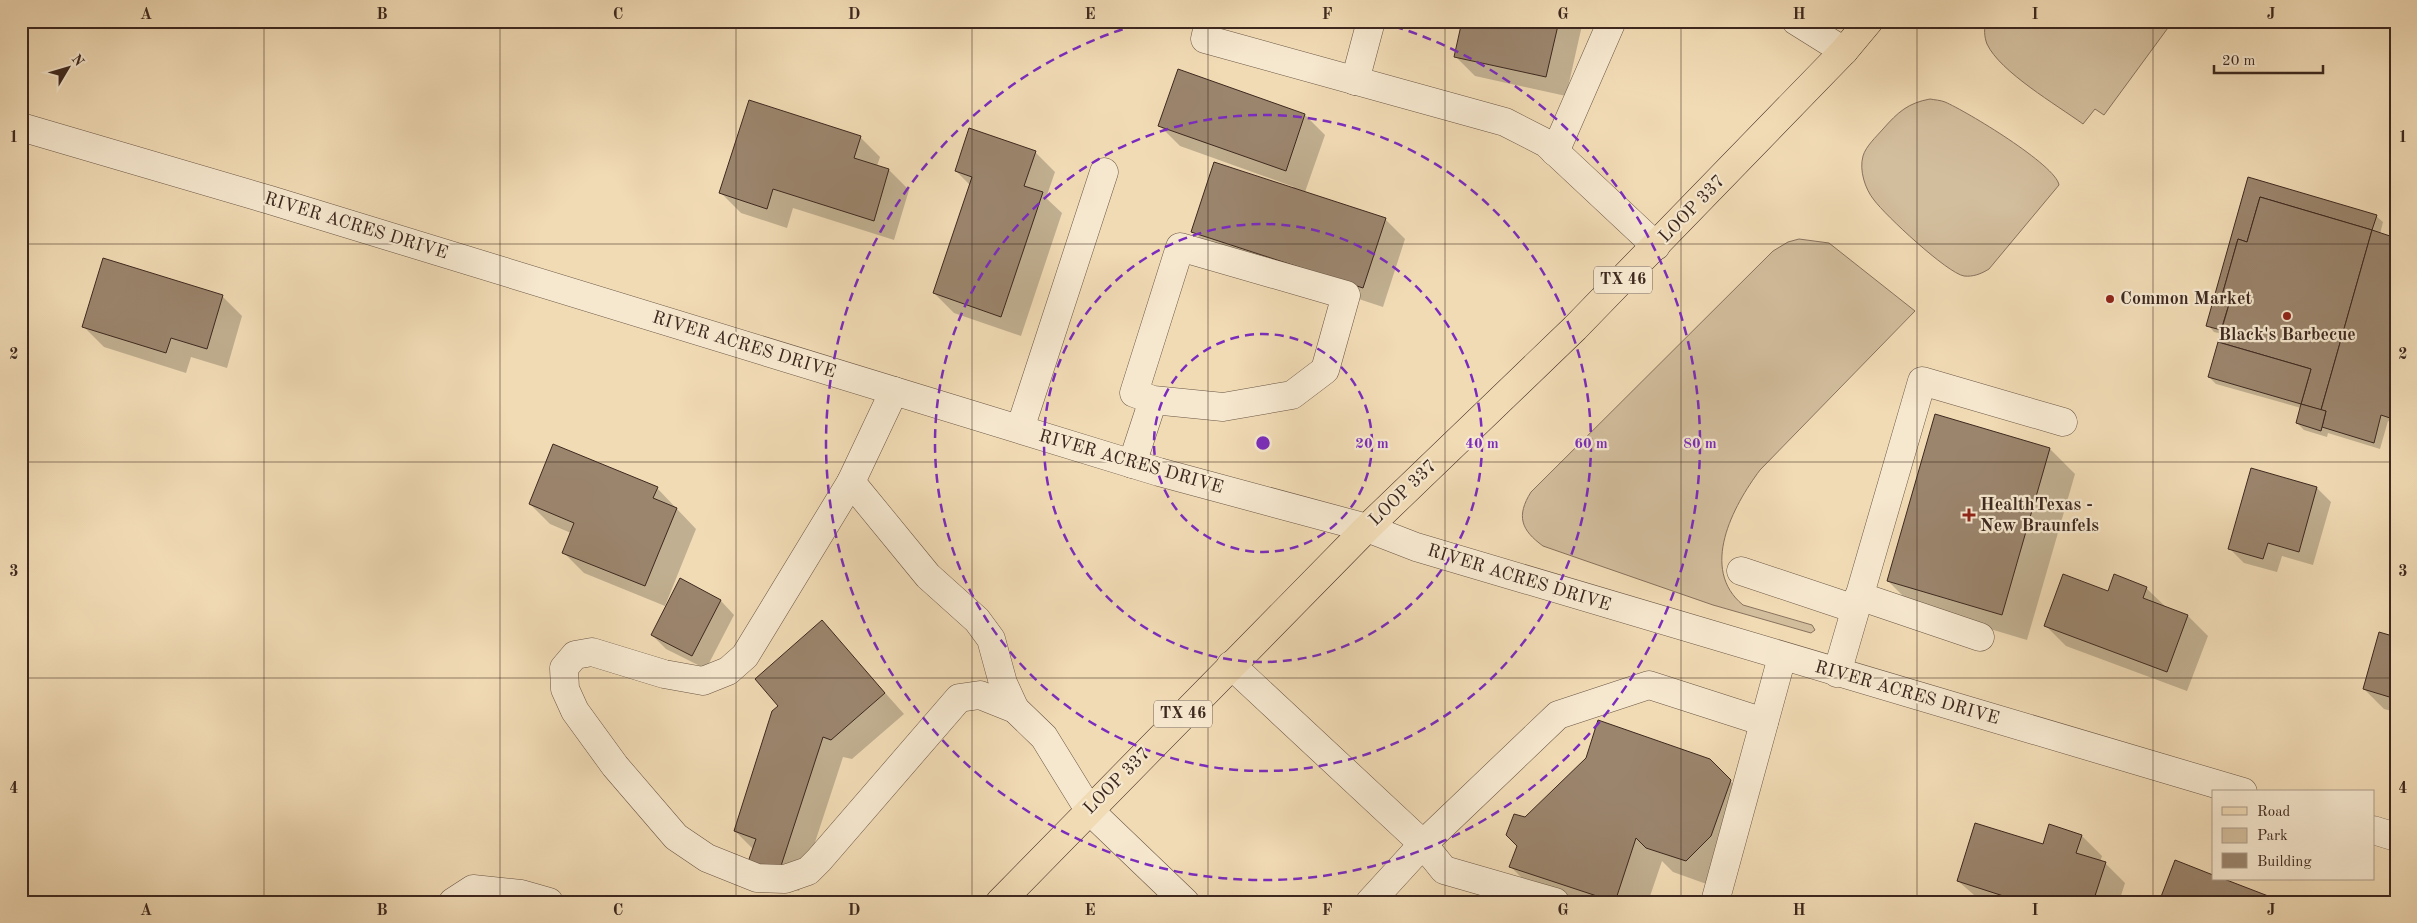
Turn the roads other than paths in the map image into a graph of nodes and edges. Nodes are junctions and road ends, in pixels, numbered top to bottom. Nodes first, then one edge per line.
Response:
1 (1210, 21) edge
2 (1371, 21) edge
3 (1612, 21) edge
4 (1796, 21) edge
5 (1869, 21) edge
6 (1844, 51) junction
7 (1355, 81) junction
8 (21, 126) edge
9 (1555, 152) junction
10 (1104, 172) dead end
11 (1656, 246) junction
12 (894, 391) junction
13 (1153, 400) junction
14 (2063, 422) dead end
15 (1020, 429) junction
16 (1132, 464) junction
17 (851, 482) junction
18 (1367, 528) junction
19 (1741, 571) dead end
20 (1857, 603) junction
21 (1980, 637) dead end
22 (1782, 657) junction
23 (1231, 666) junction
24 (1837, 672) junction
25 (1015, 709) junction
26 (1764, 722) junction
27 (2236, 790) edge
28 (1089, 810) junction
29 (2374, 830) edge
30 (2396, 837) edge
31 (1423, 844) junction
32 (453, 902) edge
33 (549, 902) edge
34 (1000, 902) edge
35 (1185, 902) edge
36 (1370, 902) edge
37 (1555, 902) edge
38 (1715, 902) edge

1 - 7 street
2 - 7 street
3 - 9 street
4 - 6 street
5 - 6 main road, LOOP 337 / TX 46
6 - 11 main road, LOOP 337 / TX 46
7 - 9 street
8 - 12 street, RIVER ACRES DRIVE
9 - 11 street
10 - 15 street
11 - 18 main road, LOOP 337 / TX 46
12 - 15 street, RIVER ACRES DRIVE
12 - 17 street
13 - 13 street
13 - 16 street
14 - 20 street
15 - 16 street, RIVER ACRES DRIVE
16 - 18 street, RIVER ACRES DRIVE
17 - 25 street
17 - 25 street
18 - 22 street, RIVER ACRES DRIVE
18 - 23 main road, LOOP 337 / TX 46
19 - 20 street
20 - 21 street
20 - 24 street
22 - 24 street, RIVER ACRES DRIVE
22 - 26 street
23 - 28 main road, LOOP 337 / TX 46
23 - 31 street
24 - 27 street, RIVER ACRES DRIVE
25 - 28 street
26 - 31 street
26 - 38 street
28 - 34 main road, LOOP 337 / TX 46
28 - 35 street
29 - 30 street
31 - 36 street
31 - 37 street
32 - 33 street

